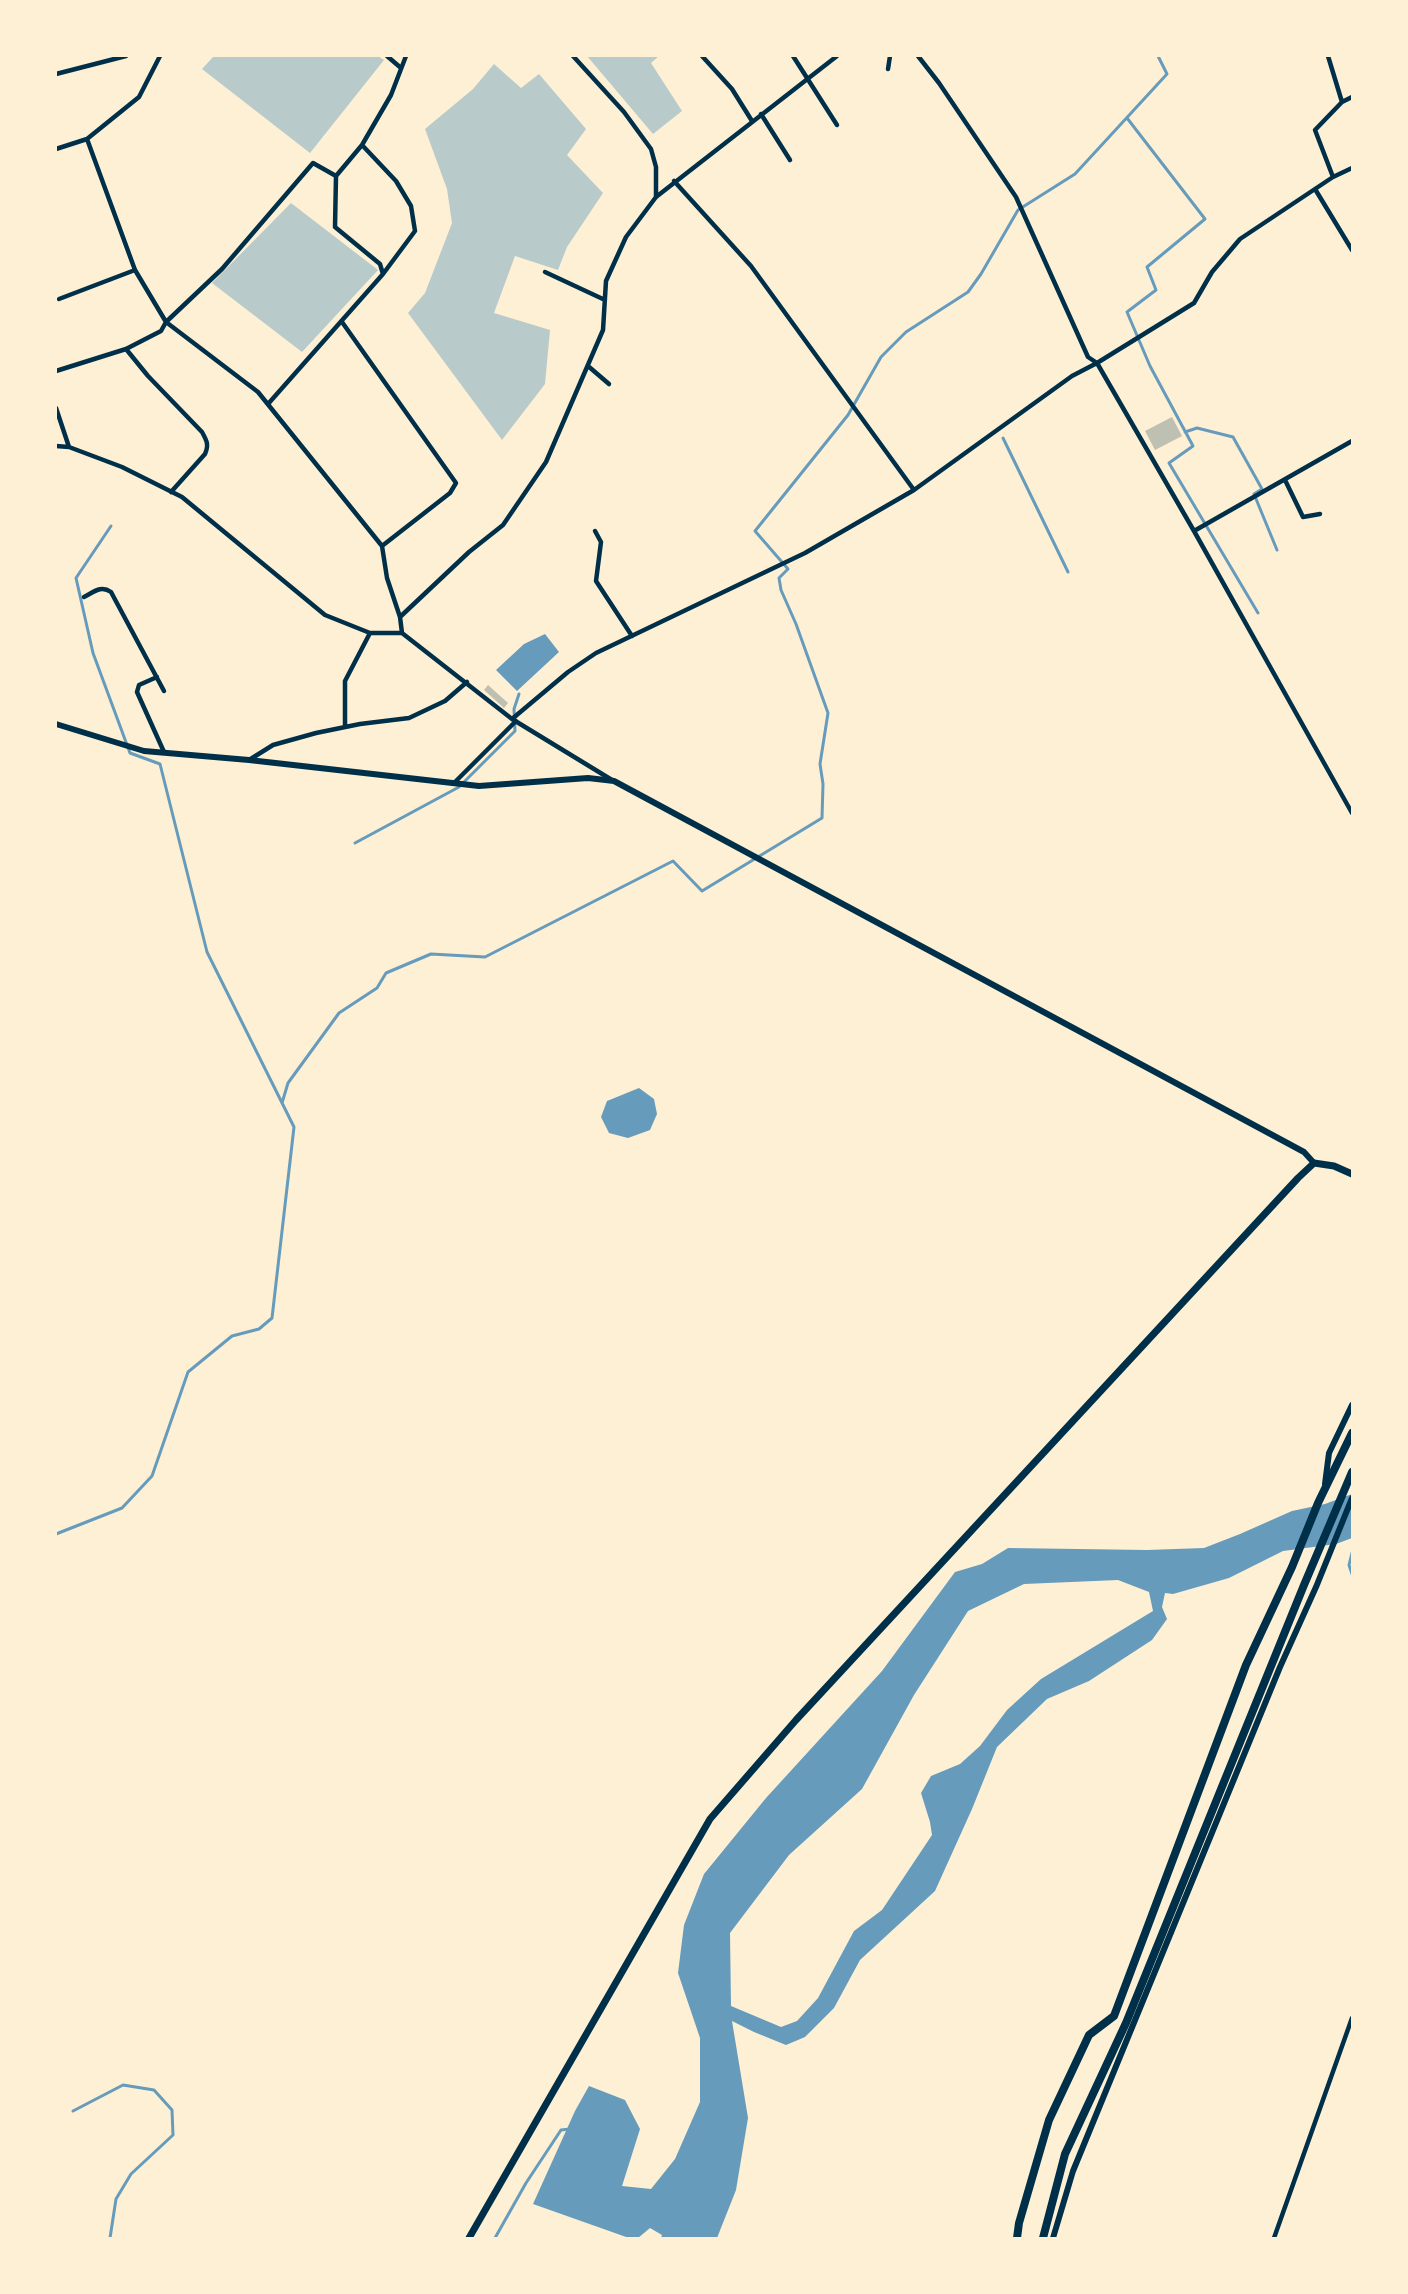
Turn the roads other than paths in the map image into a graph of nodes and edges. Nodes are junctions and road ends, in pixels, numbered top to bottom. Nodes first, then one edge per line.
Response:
1 (126, 56) edge
2 (160, 56) edge
3 (387, 56) edge
4 (406, 56) edge
5 (573, 56) edge
6 (702, 56) edge
7 (793, 56) edge
8 (837, 56) edge
9 (890, 56) edge
10 (918, 56) edge
11 (1328, 56) edge
12 (401, 68) junction
13 (888, 69) dead end
14 (56, 74) edge
15 (808, 78) junction
16 (1353, 97) edge
17 (1342, 102) junction
18 (761, 114) junction
19 (752, 121) junction
20 (837, 125) dead end
21 (87, 139) junction
22 (362, 145) junction
23 (56, 149) edge
24 (790, 160) dead end
25 (1353, 168) edge
26 (336, 176) junction
27 (1333, 177) junction
28 (674, 181) junction
29 (1315, 189) junction
30 (656, 197) junction
31 (1353, 250) edge
32 (135, 270) junction
33 (545, 272) dead end
34 (383, 274) junction
35 (59, 299) dead end
36 (605, 300) junction
37 (166, 322) junction
38 (342, 322) junction
39 (126, 349) junction
40 (1097, 363) junction
41 (588, 366) junction
42 (56, 370) edge
43 (609, 384) dead end
44 (268, 404) junction
45 (56, 408) edge
46 (1353, 441) edge
47 (56, 446) edge
48 (69, 447) junction
49 (1285, 480) junction
50 (914, 490) junction
51 (171, 492) junction
52 (1320, 514) dead end
53 (595, 531) dead end
54 (1194, 531) junction
55 (382, 546) junction
56 (84, 597) dead end
57 (400, 617) junction
58 (370, 633) junction
59 (402, 633) junction
60 (632, 636) junction
61 (157, 677) junction
62 (467, 682) junction
63 (164, 691) dead end
64 (514, 718) junction
65 (56, 724) edge
66 (345, 726) junction
67 (164, 752) junction
68 (249, 760) junction
69 (614, 781) junction
70 (456, 783) junction
71 (1353, 813) edge
72 (1314, 1163) junction
73 (1353, 1174) edge
74 (1353, 1405) edge
75 (1353, 1433) edge
76 (1353, 1472) edge
77 (1324, 1491) junction
78 (1353, 1498) edge
79 (1353, 2018) edge
80 (469, 2238) edge
81 (1017, 2238) edge
82 (1043, 2238) edge
83 (1053, 2238) edge
84 (1274, 2238) edge

1 - 14 street
2 - 21 street
3 - 12 street
4 - 12 street
5 - 30 street
6 - 19 street
7 - 15 street
8 - 15 street
9 - 13 street
10 - 40 street
11 - 17 street
12 - 22 street
15 - 18 street
15 - 20 street
16 - 17 street
17 - 27 street
18 - 19 street
18 - 24 street
19 - 28 street
21 - 23 street
21 - 32 street
22 - 26 street
22 - 34 street
25 - 27 street
26 - 34 street
26 - 37 street
27 - 29 street
28 - 30 street
28 - 50 street
29 - 31 street
29 - 40 street
30 - 36 street
32 - 35 street
32 - 37 street
33 - 36 street
34 - 38 street
36 - 41 street
37 - 39 street
37 - 44 street
38 - 44 street
38 - 55 street
39 - 42 street
39 - 51 street
40 - 50 street
40 - 54 street
41 - 43 street
41 - 57 street
44 - 55 street
45 - 48 street
46 - 49 street
47 - 48 street
48 - 51 street
49 - 52 street
49 - 54 street
50 - 60 street
51 - 58 street
53 - 60 street
54 - 71 street
55 - 57 street
56 - 61 street
57 - 59 street
58 - 59 street
58 - 66 street
59 - 62 street
60 - 64 street
61 - 63 street
61 - 67 street
62 - 64 street
62 - 66 street
64 - 69 street
64 - 70 street
65 - 67 street
66 - 68 street
67 - 68 street
68 - 70 street
69 - 70 street
69 - 72 street
72 - 73 main road
72 - 80 main road
74 - 77 street
75 - 77 highway
76 - 82 highway
77 - 81 highway
78 - 83 street
79 - 84 street

